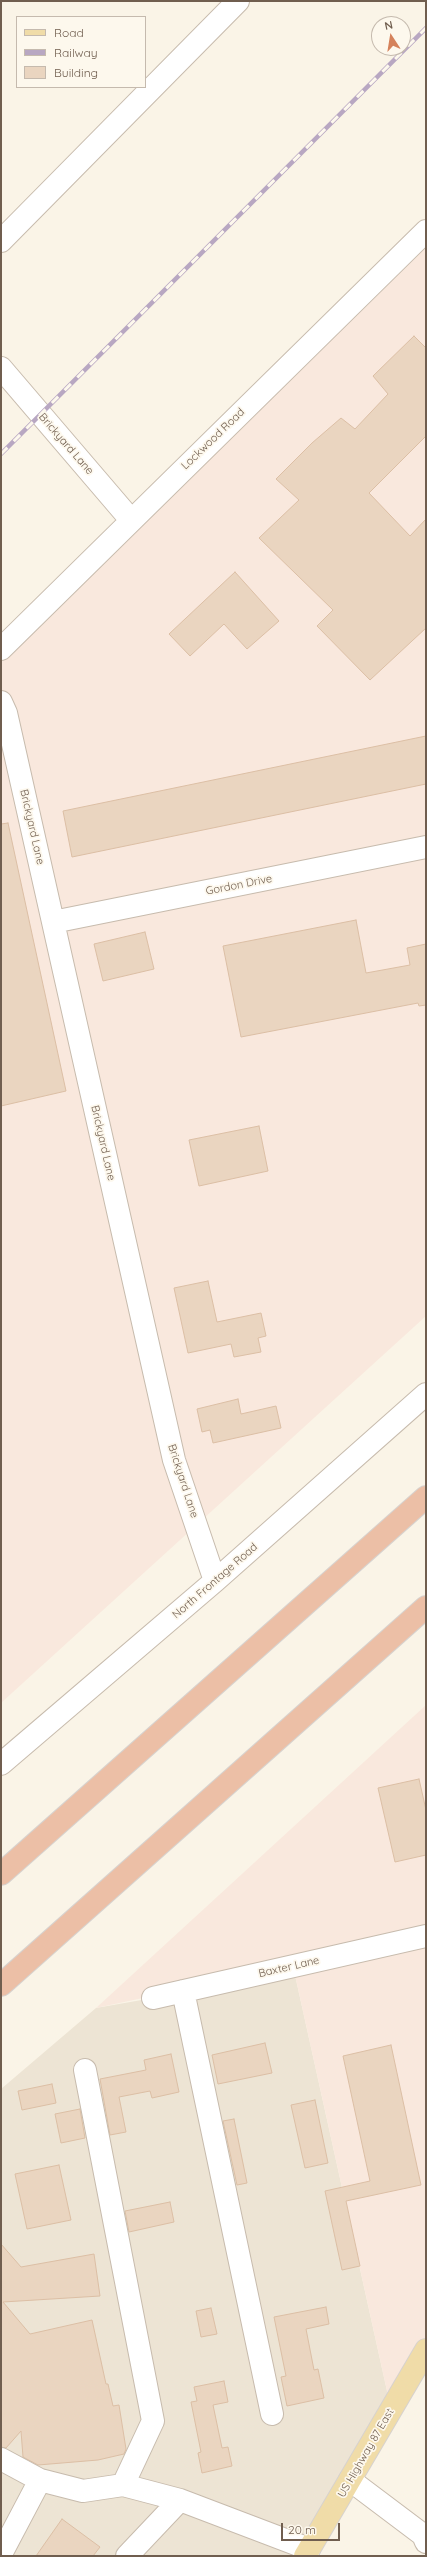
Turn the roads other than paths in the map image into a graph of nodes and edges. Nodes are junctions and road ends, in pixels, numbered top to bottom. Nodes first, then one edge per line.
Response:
1 (238, 1) edge
2 (426, 231) edge
3 (1, 241) edge
4 (1, 368) edge
5 (131, 520) junction
6 (1, 649) edge
7 (1, 702) edge
8 (426, 847) edge
9 (53, 922) junction
10 (426, 1394) edge
11 (426, 1497) edge
12 (215, 1581) junction
13 (426, 1607) edge
14 (1, 1764) edge
15 (1, 1874) edge
16 (426, 1925) edge
17 (417, 1938) edge
18 (48, 1944) junction
19 (1, 1985) edge
20 (1, 1991) edge
21 (183, 1991) junction
22 (153, 1998) dead end
23 (85, 2070) dead end
24 (426, 2350) edge
25 (272, 2414) dead end
26 (1, 2459) edge
27 (40, 2480) junction
28 (350, 2480) junction
29 (123, 2485) junction
30 (180, 2500) junction
31 (425, 2537) edge
32 (307, 2553) edge
33 (1, 2554) edge
34 (127, 2556) edge

1 - 3 street
2 - 5 street, Lockwood Road
4 - 5 street, Brickyard Lane
5 - 6 street, Lockwood Road
7 - 9 street, Brickyard Lane
8 - 9 street, Gordon Drive
9 - 12 street, Brickyard Lane
10 - 12 street, North Frontage Road
11 - 15 highway
12 - 14 street, North Frontage Road
13 - 18 highway
16 - 17 street
17 - 21 street, Baxter Lane
18 - 19 highway
18 - 20 highway
21 - 22 street, Baxter Lane
21 - 25 street
23 - 29 street
24 - 28 main road, US Highway 87 East
26 - 27 street
27 - 29 street
27 - 33 street
28 - 31 street
28 - 32 main road, US Highway 87 East
29 - 30 street
30 - 32 street
30 - 34 street

